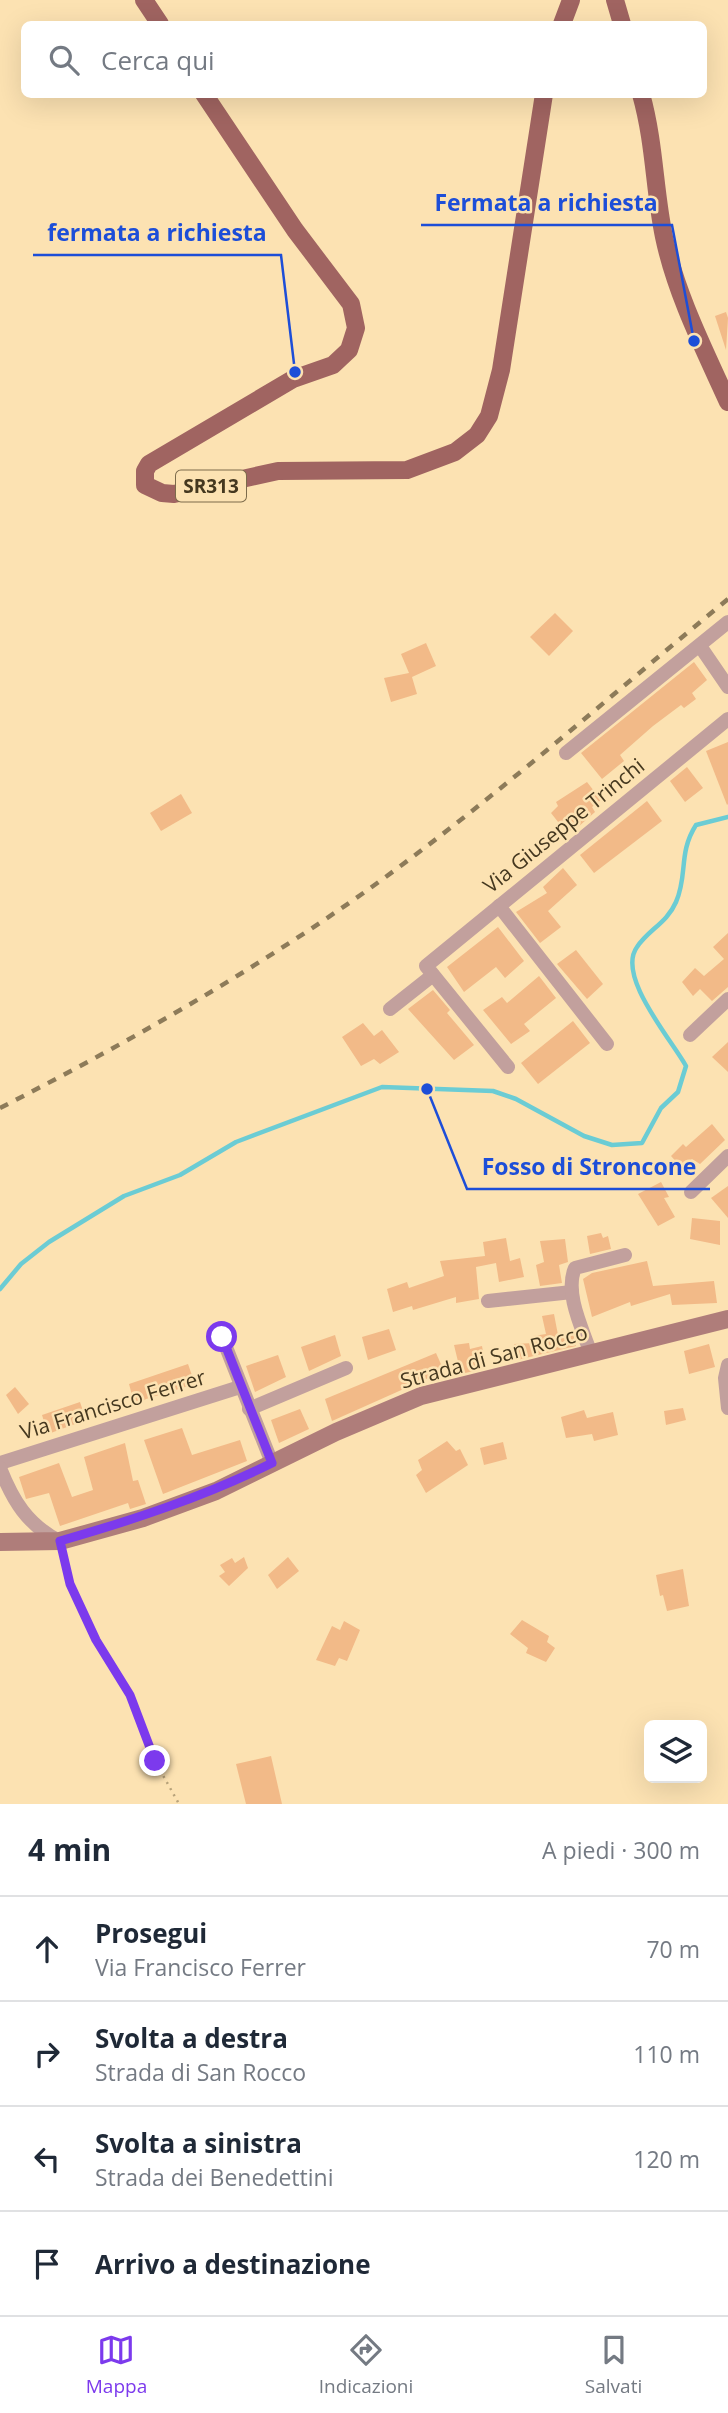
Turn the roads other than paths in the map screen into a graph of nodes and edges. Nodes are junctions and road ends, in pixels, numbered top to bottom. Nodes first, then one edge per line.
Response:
1 (144, 0) edge
2 (571, 0) edge
3 (615, 0) edge
4 (158, 21) edge
5 (563, 21) edge
6 (621, 21) edge
7 (207, 98) edge
8 (543, 98) edge
9 (642, 98) edge
10 (728, 402) edge
11 (728, 622) edge
12 (700, 646) junction
13 (728, 687) edge
14 (728, 719) edge
15 (566, 753) dead end
16 (499, 906) junction
17 (430, 970) junction
18 (728, 999) edge
19 (390, 1009) dead end
20 (690, 1035) dead end
21 (607, 1044) dead end
22 (508, 1067) dead end
23 (728, 1156) edge
24 (691, 1192) dead end
25 (625, 1255) dead end
26 (572, 1292) junction
27 (488, 1301) dead end
28 (728, 1319) edge
29 (222, 1337) dead end
30 (591, 1354) junction
31 (728, 1365) edge
32 (346, 1368) dead end
33 (240, 1387) junction
34 (728, 1408) edge
35 (249, 1409) junction
36 (272, 1463) junction
37 (0, 1466) edge
38 (60, 1541) junction
39 (0, 1542) edge

1 - 4 main road
2 - 5 main road
3 - 6 main road
7 - 8 main road, SR313
9 - 10 main road
11 - 12 street
12 - 13 street
12 - 15 street
14 - 16 street, Via Giuseppe Trinchi
16 - 17 street, Via Giuseppe Trinchi
16 - 21 street
17 - 19 street, Via Giuseppe Trinchi
17 - 22 street
18 - 20 street
23 - 24 street
25 - 26 street
26 - 27 street
26 - 30 street
28 - 30 main road, Strada di San Rocco
29 - 33 street, Via Francisco Ferrer
30 - 36 main road, Strada di San Rocco
31 - 34 street
32 - 35 street
33 - 35 street, Via Francisco Ferrer
33 - 37 street, Via Francisco Ferrer
35 - 36 street, Via Francisco Ferrer
36 - 38 main road, Strada di San Rocco
37 - 38 street
38 - 39 main road, Strada di San Rocco

